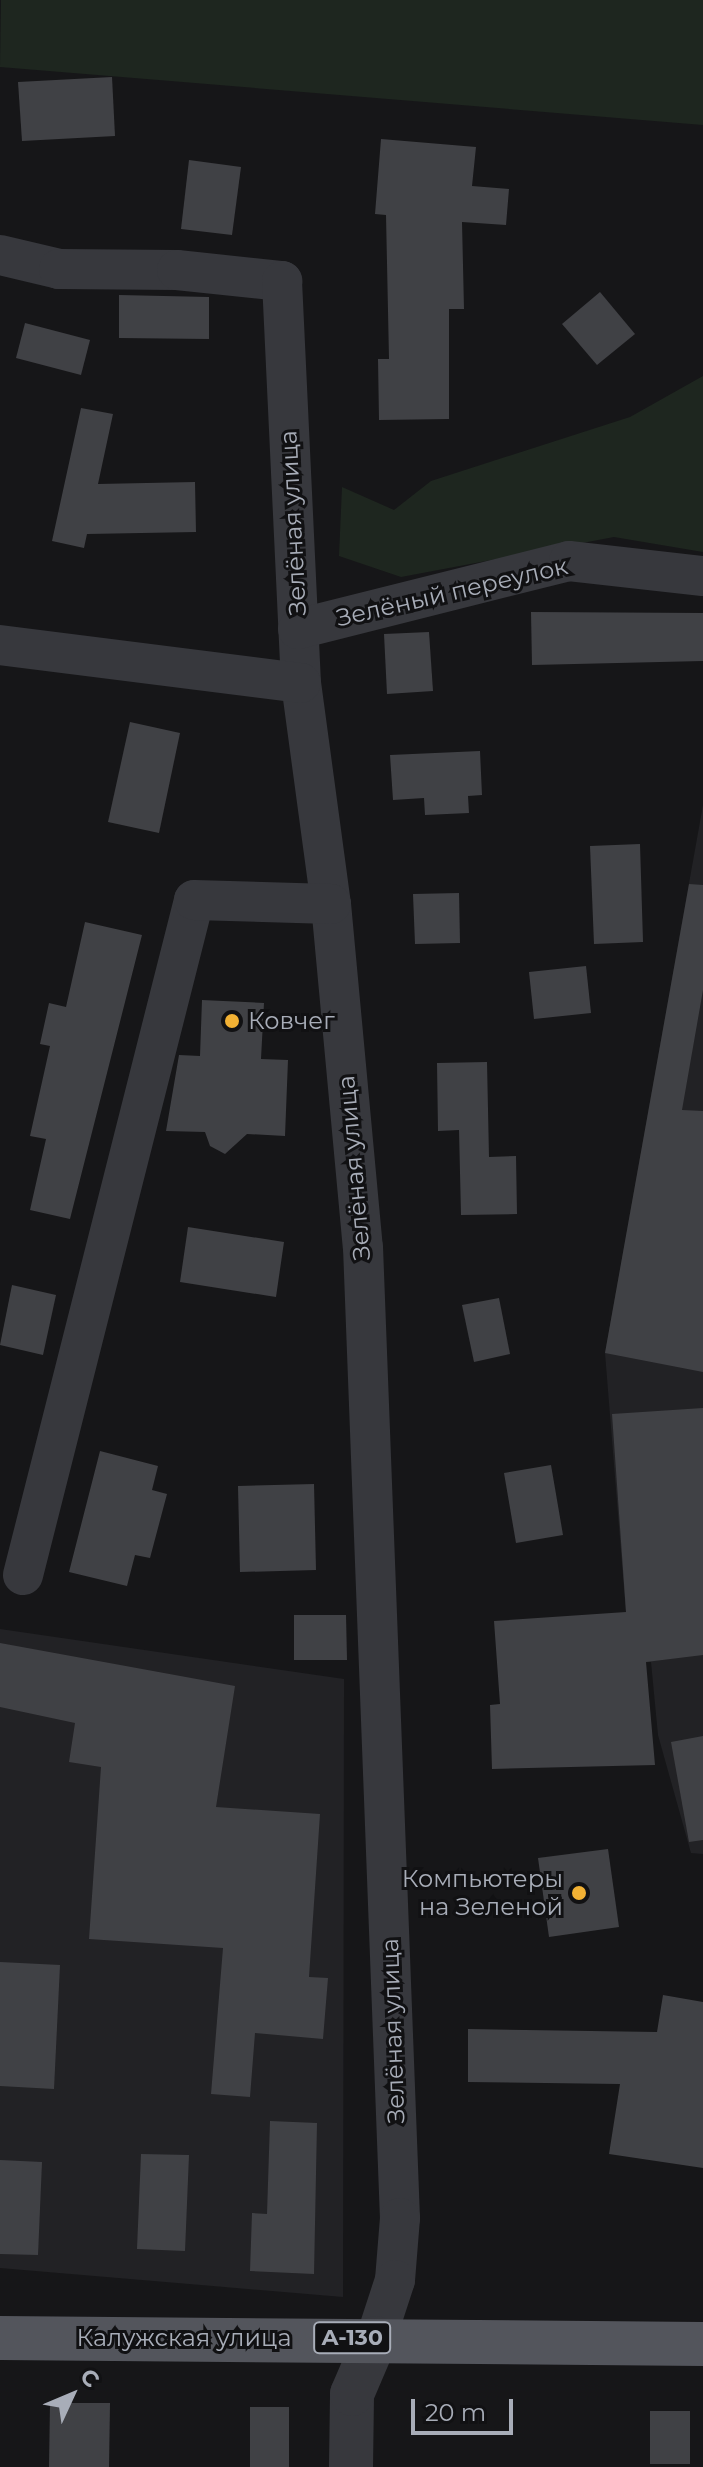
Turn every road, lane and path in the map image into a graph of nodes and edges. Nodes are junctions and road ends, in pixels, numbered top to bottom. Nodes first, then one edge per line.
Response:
1 (0, 255) edge
2 (703, 576) edge
3 (298, 629) junction
4 (0, 645) edge
5 (301, 683) junction
6 (331, 904) junction
7 (23, 1575) dead end
8 (0, 2338) edge
9 (376, 2338) junction
10 (703, 2344) edge
11 (351, 2467) edge

1 - 3 street, Зелёная улица
2 - 3 street, Зелёный переулок
3 - 5 street, Зелёная улица
4 - 5 street
5 - 6 street, Зелёная улица
6 - 7 street
6 - 9 street, Зелёная улица
8 - 9 main road, Калужская улица / А-130
9 - 10 main road, Калужская улица / А-130
9 - 11 street

